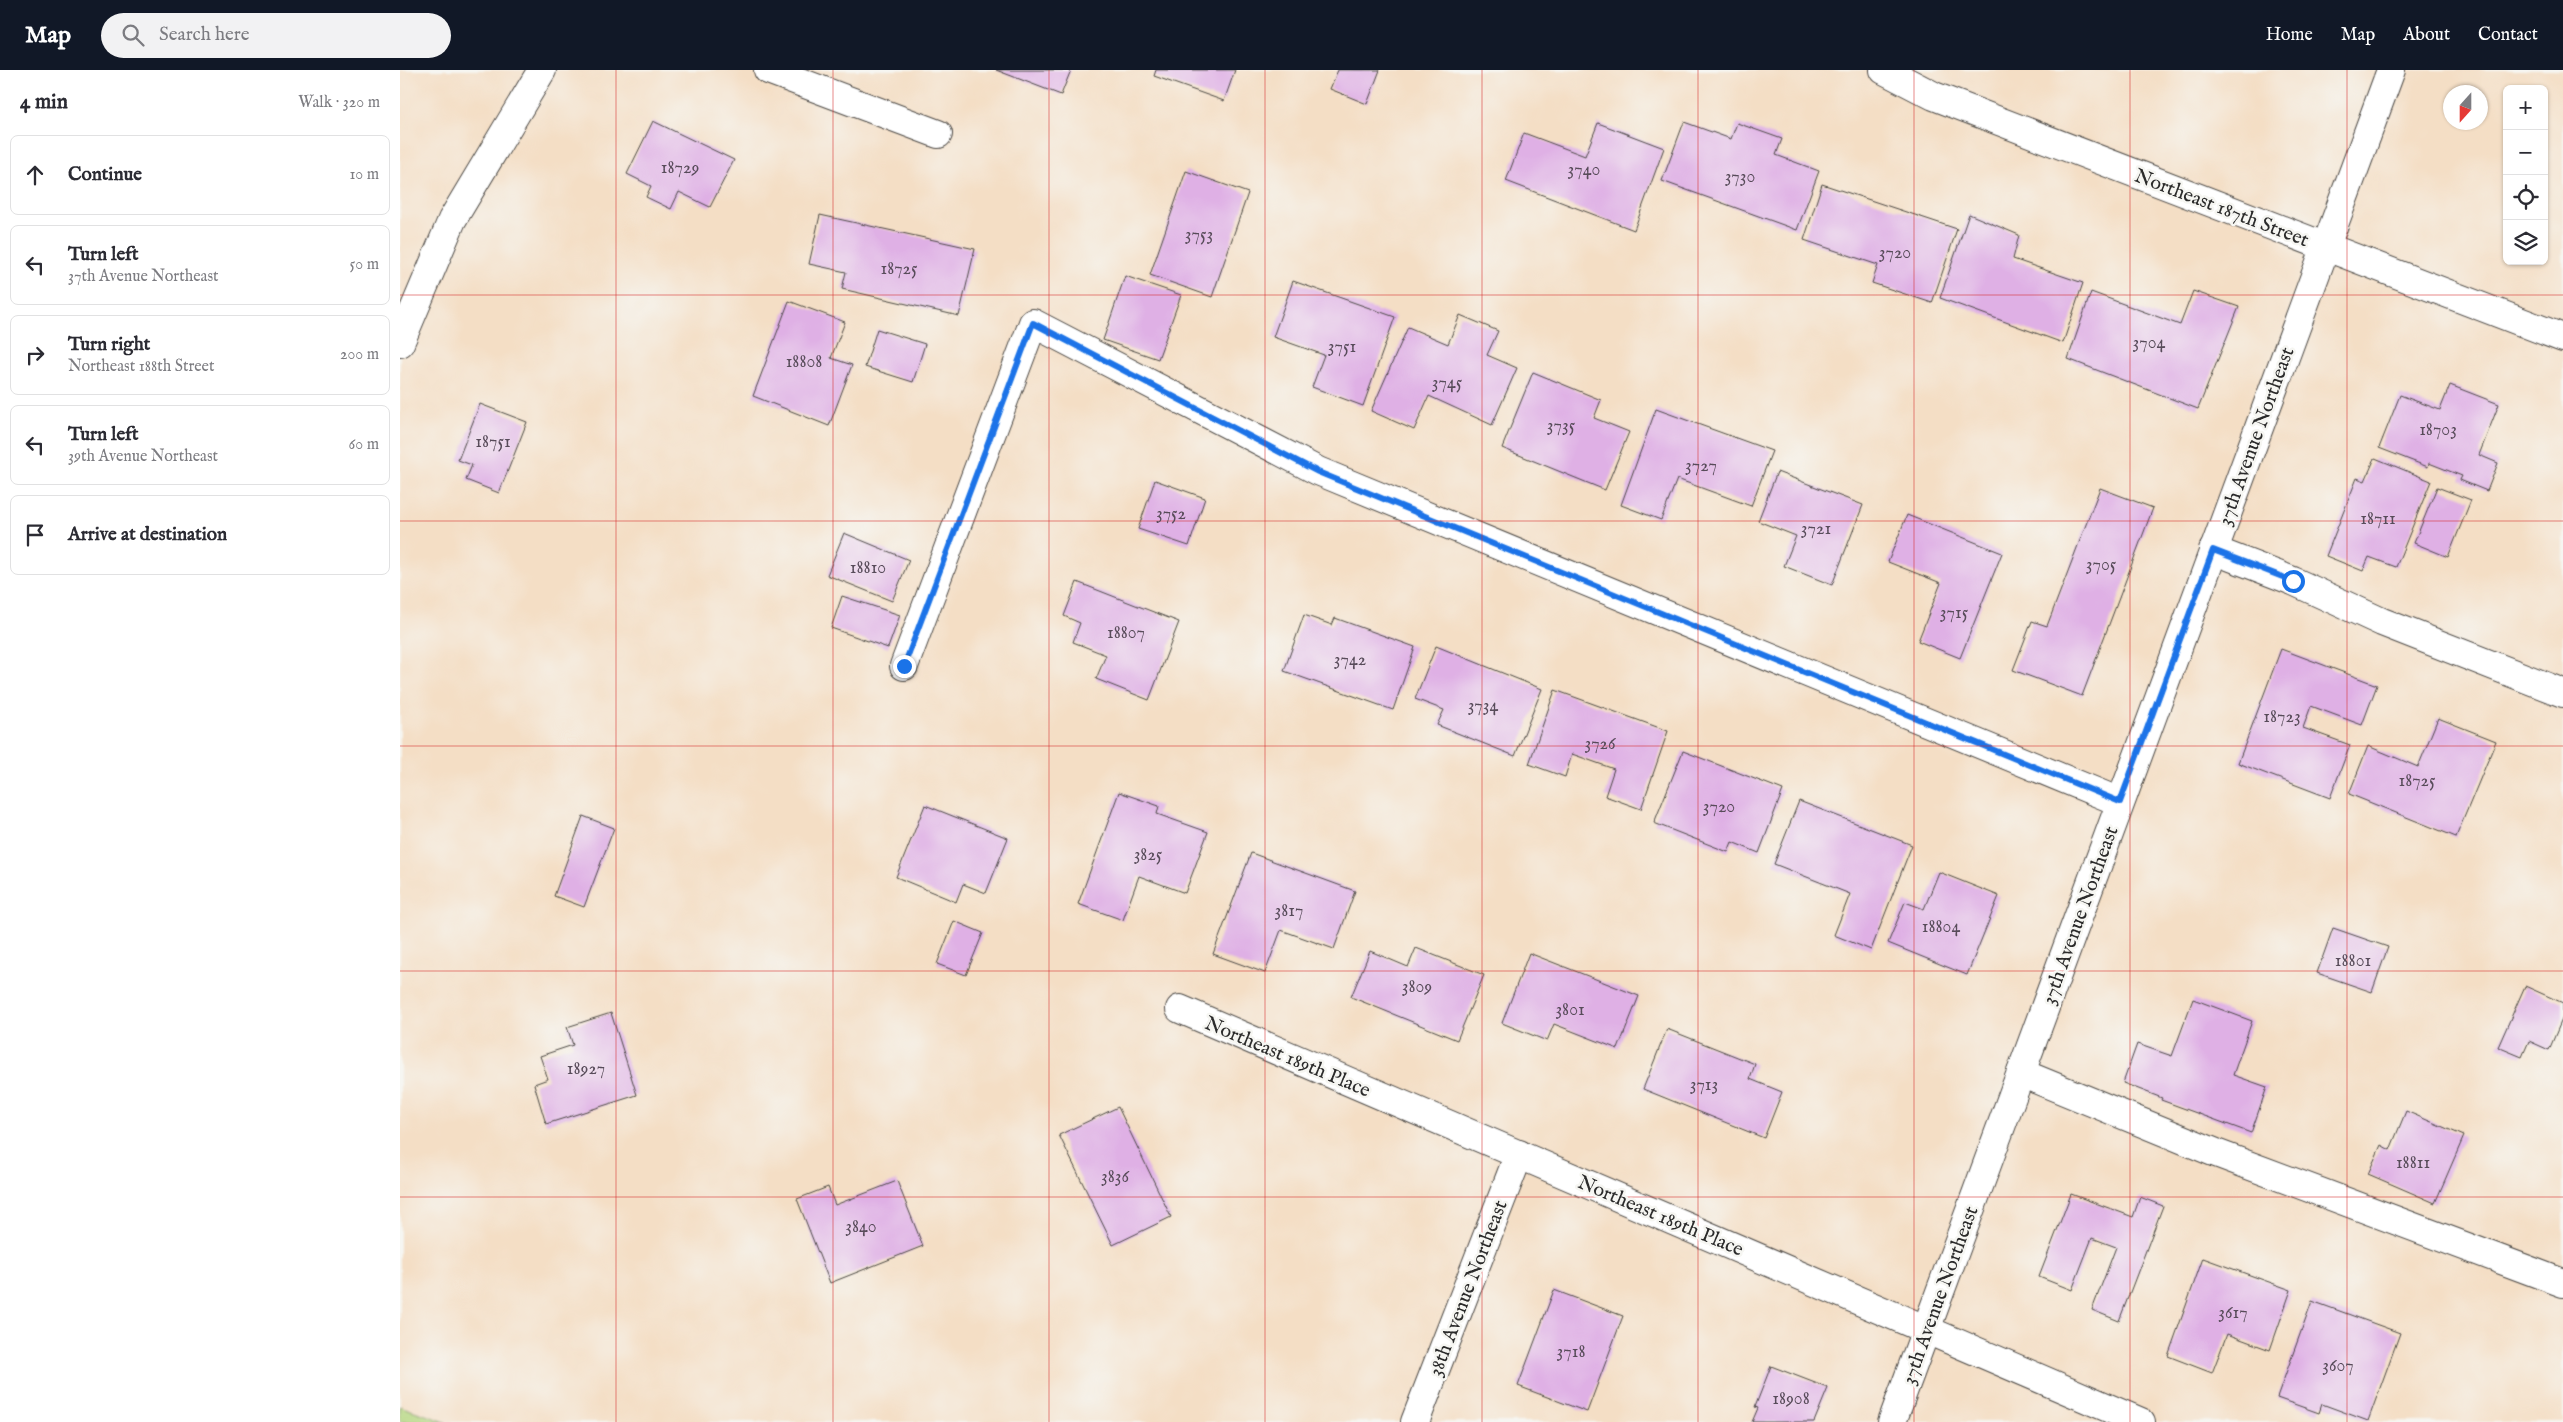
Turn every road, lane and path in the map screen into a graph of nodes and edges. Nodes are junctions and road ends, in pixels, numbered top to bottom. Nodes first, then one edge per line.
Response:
1 (542, 70) edge
2 (768, 70) edge
3 (1884, 70) edge
4 (2391, 70) edge
5 (938, 134) dead end
6 (2324, 246) junction
7 (2563, 338) edge
8 (400, 343) edge
9 (2213, 550) junction
10 (904, 666) dead end
11 (2563, 692) edge
12 (2120, 802) junction
13 (1180, 1009) dead end
14 (2020, 1073) junction
15 (1519, 1154) junction
16 (2563, 1283) edge
17 (1926, 1330) junction
18 (1415, 1422) edge
19 (1892, 1422) edge
20 (2141, 1422) edge

1 - 8 street
2 - 5 street
3 - 6 street, Northeast 187th Street
4 - 6 street, 37th Avenue Northeast
6 - 7 street, Northeast 187th Street
6 - 9 street, 37th Avenue Northeast
9 - 11 street
9 - 12 street, 37th Avenue Northeast
10 - 12 street
12 - 14 street, 37th Avenue Northeast
13 - 15 street, Northeast 189th Place
14 - 16 street
14 - 17 street, 37th Avenue Northeast
15 - 17 street, Northeast 189th Place
15 - 18 street, 38th Avenue Northeast
17 - 19 street, 37th Avenue Northeast
17 - 20 street, Northeast 189th Place

